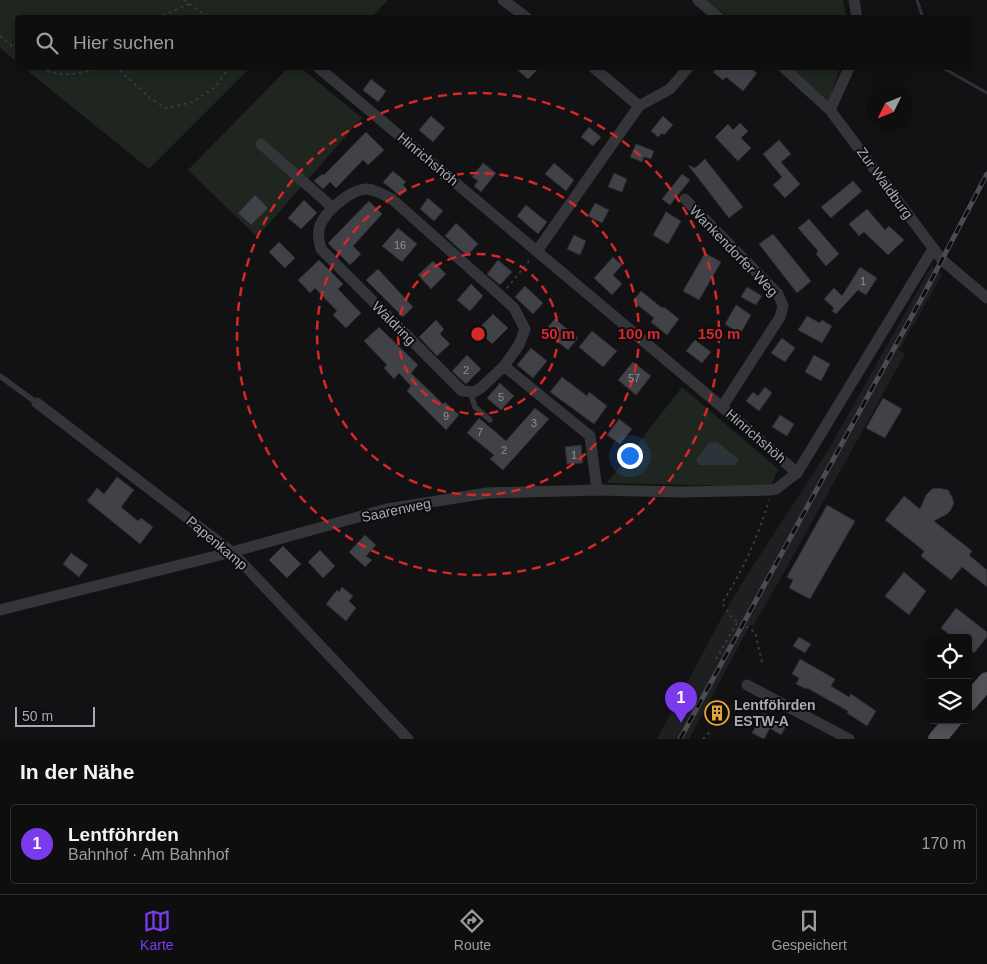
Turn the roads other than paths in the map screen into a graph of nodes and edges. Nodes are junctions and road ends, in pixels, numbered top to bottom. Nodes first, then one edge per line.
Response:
1 (503, 0) edge
2 (698, 0) edge
3 (854, 0) edge
4 (523, 15) edge
5 (716, 15) edge
6 (856, 15) edge
7 (321, 70) edge
8 (596, 70) edge
9 (686, 70) edge
10 (786, 70) edge
11 (848, 70) edge
12 (639, 106) junction
13 (830, 110) junction
14 (261, 144) dead end
15 (684, 199) dead end
16 (332, 207) junction
17 (933, 249) junction
18 (537, 251) junction
19 (987, 298) edge
20 (504, 366) junction
21 (0, 376) edge
22 (470, 392) junction
23 (37, 403) joint
24 (722, 407) junction
25 (490, 420) dead end
26 (797, 473) junction
27 (597, 490) junction
28 (232, 552) junction
29 (0, 610) edge
30 (987, 681) edge
31 (747, 685) dead end
32 (972, 698) edge
33 (950, 724) edge
34 (408, 739) edge
35 (849, 739) edge
36 (937, 739) edge

1 - 4 street
2 - 5 street
3 - 6 street
7 - 18 street, Hinrichshöh
8 - 12 street
9 - 12 street
10 - 13 street, Zur Waldburg
11 - 13 street
12 - 18 street
13 - 17 street, Zur Waldburg
14 - 16 street
15 - 24 street, Wankendorfer Weg
16 - 20 street, Waldring
16 - 22 street, Waldring
17 - 19 street, Zur Waldburg
17 - 26 street, Hinrichshöh
18 - 24 street, Hinrichshöh
20 - 22 street, Waldring
20 - 27 street
21 - 23 lane, Papenkamp
22 - 25 lane
23 - 28 street, Papenkamp
24 - 26 street, Hinrichshöh
26 - 27 street, Saarenweg
27 - 28 street, Saarenweg
28 - 29 street, Saarenweg
28 - 34 street, Papenkamp
30 - 32 main road
31 - 35 street
33 - 36 main road

